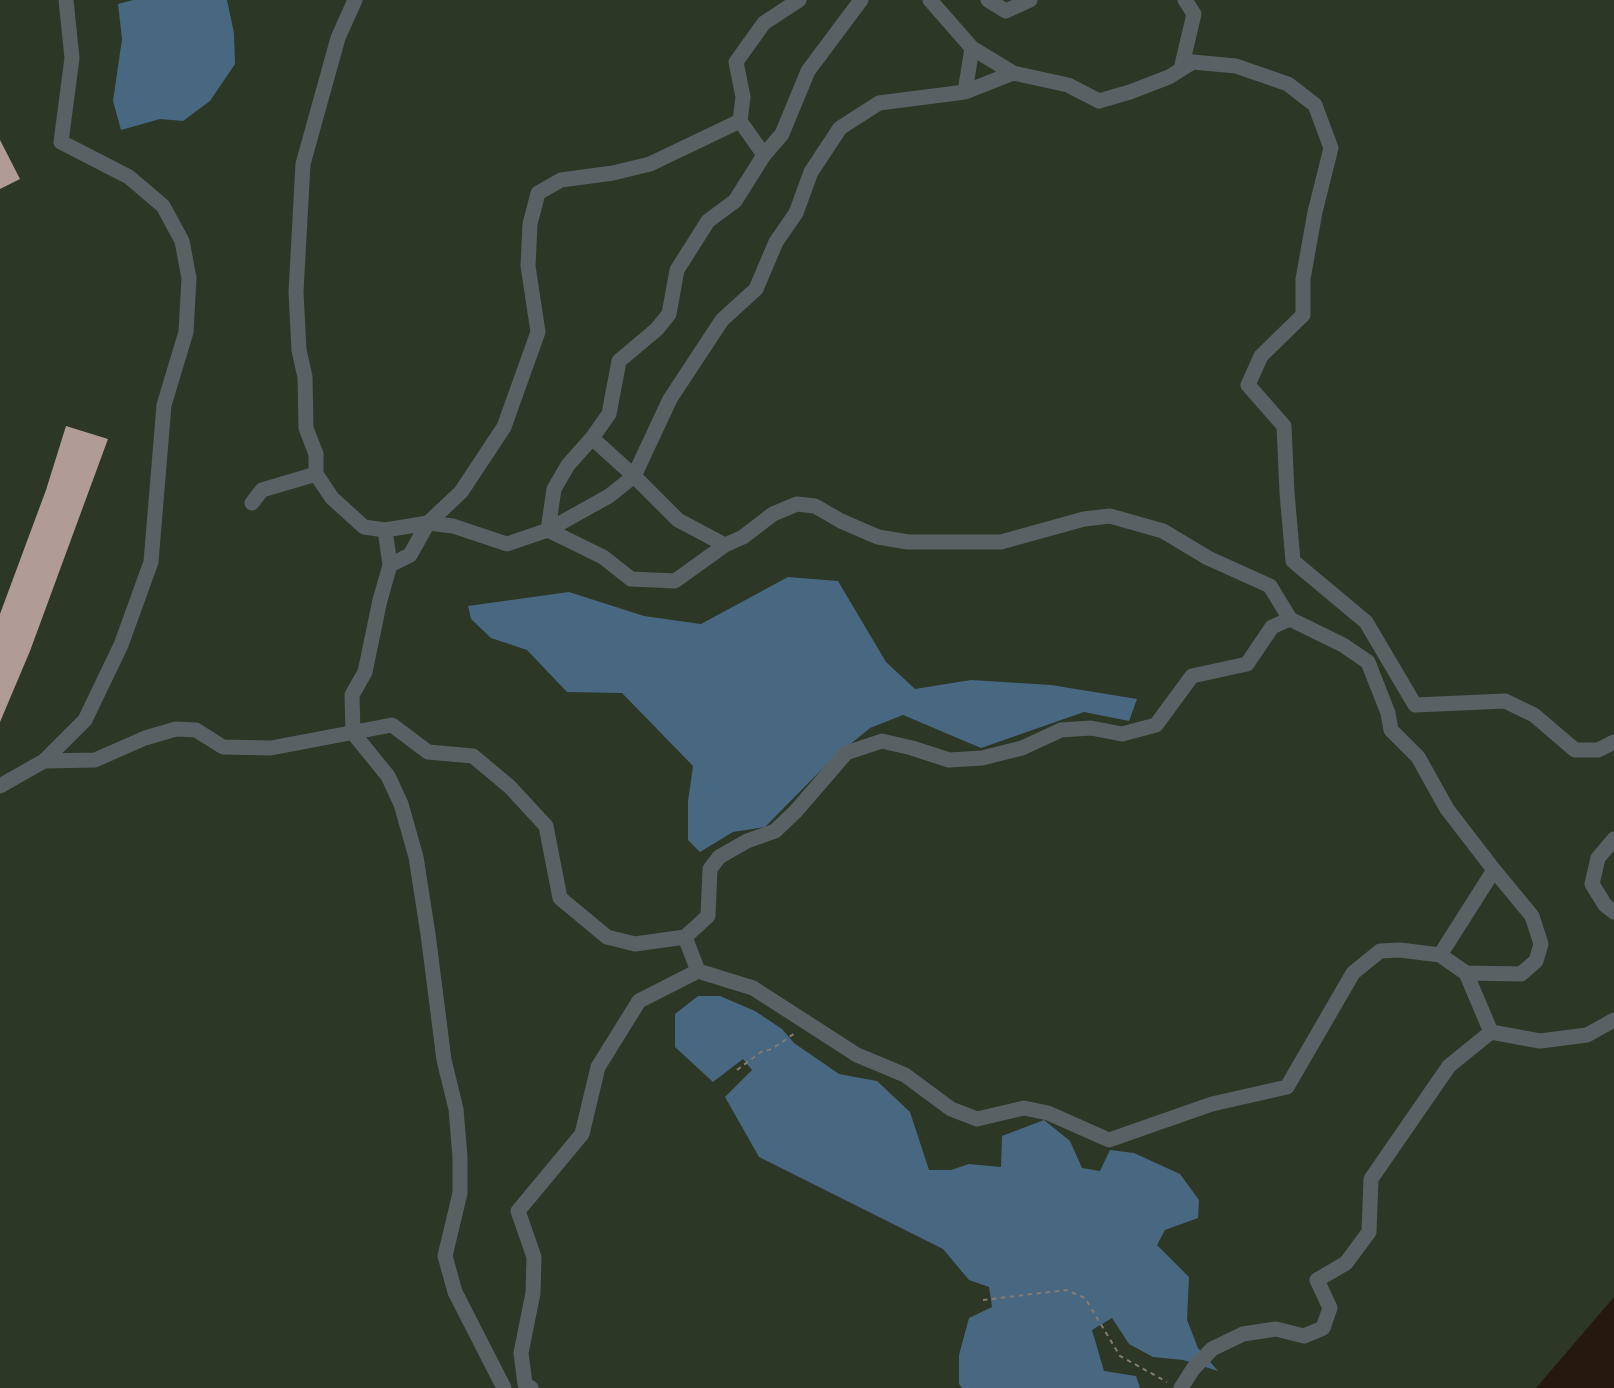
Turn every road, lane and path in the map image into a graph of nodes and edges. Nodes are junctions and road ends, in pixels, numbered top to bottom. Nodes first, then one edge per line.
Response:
1 (66, 0) edge
2 (355, 0) edge
3 (799, 0) edge
4 (861, 0) edge
5 (930, 0) edge
6 (988, 0) edge
7 (1030, 0) edge
8 (1185, 0) edge
9 (972, 48) junction
10 (1181, 69) junction
11 (1013, 73) junction
12 (965, 92) junction
13 (740, 121) junction
14 (764, 155) junction
15 (592, 438) junction
16 (316, 474) junction
17 (634, 476) junction
18 (252, 503) dead end
19 (428, 523) junction
20 (385, 530) junction
21 (548, 530) junction
22 (725, 545) junction
23 (390, 565) junction
24 (1290, 619) junction
25 (1415, 705) junction
26 (1388, 713) junction
27 (353, 733) junction
28 (1614, 742) edge
29 (44, 761) junction
30 (0, 786) edge
31 (1614, 839) edge
32 (1494, 870) junction
33 (1614, 912) edge
34 (685, 937) junction
35 (1440, 955) junction
36 (698, 971) junction
37 (1466, 973) junction
38 (1614, 1020) edge
39 (1491, 1032) junction
40 (795, 1033) dead end
41 (737, 1070) dead end
42 (983, 1300) dead end
43 (1174, 1385) edge
44 (504, 1388) edge
45 (531, 1388) edge

1 - 29 lane
2 - 16 lane
3 - 13 lane
4 - 14 lane
5 - 9 lane
6 - 7 lane
8 - 10 lane
9 - 11 lane
9 - 12 lane
10 - 11 lane
10 - 25 lane
11 - 12 lane
12 - 17 lane
13 - 14 lane
13 - 19 lane
14 - 15 lane
15 - 17 lane
15 - 21 lane
16 - 18 lane
16 - 20 lane
17 - 21 lane
17 - 22 lane
19 - 20 lane
19 - 21 lane
19 - 23 lane
20 - 23 lane
21 - 22 lane
22 - 24 lane
23 - 27 lane
24 - 26 lane
24 - 34 lane
25 - 26 lane
25 - 28 lane
26 - 32 lane
27 - 29 lane
27 - 34 lane
27 - 44 lane
29 - 30 lane
31 - 33 lane
32 - 35 lane
32 - 37 lane
34 - 36 lane
35 - 36 lane
35 - 37 lane
36 - 45 lane
37 - 39 lane
38 - 39 lane
39 - 43 lane
40 - 41 path
42 - 43 path

